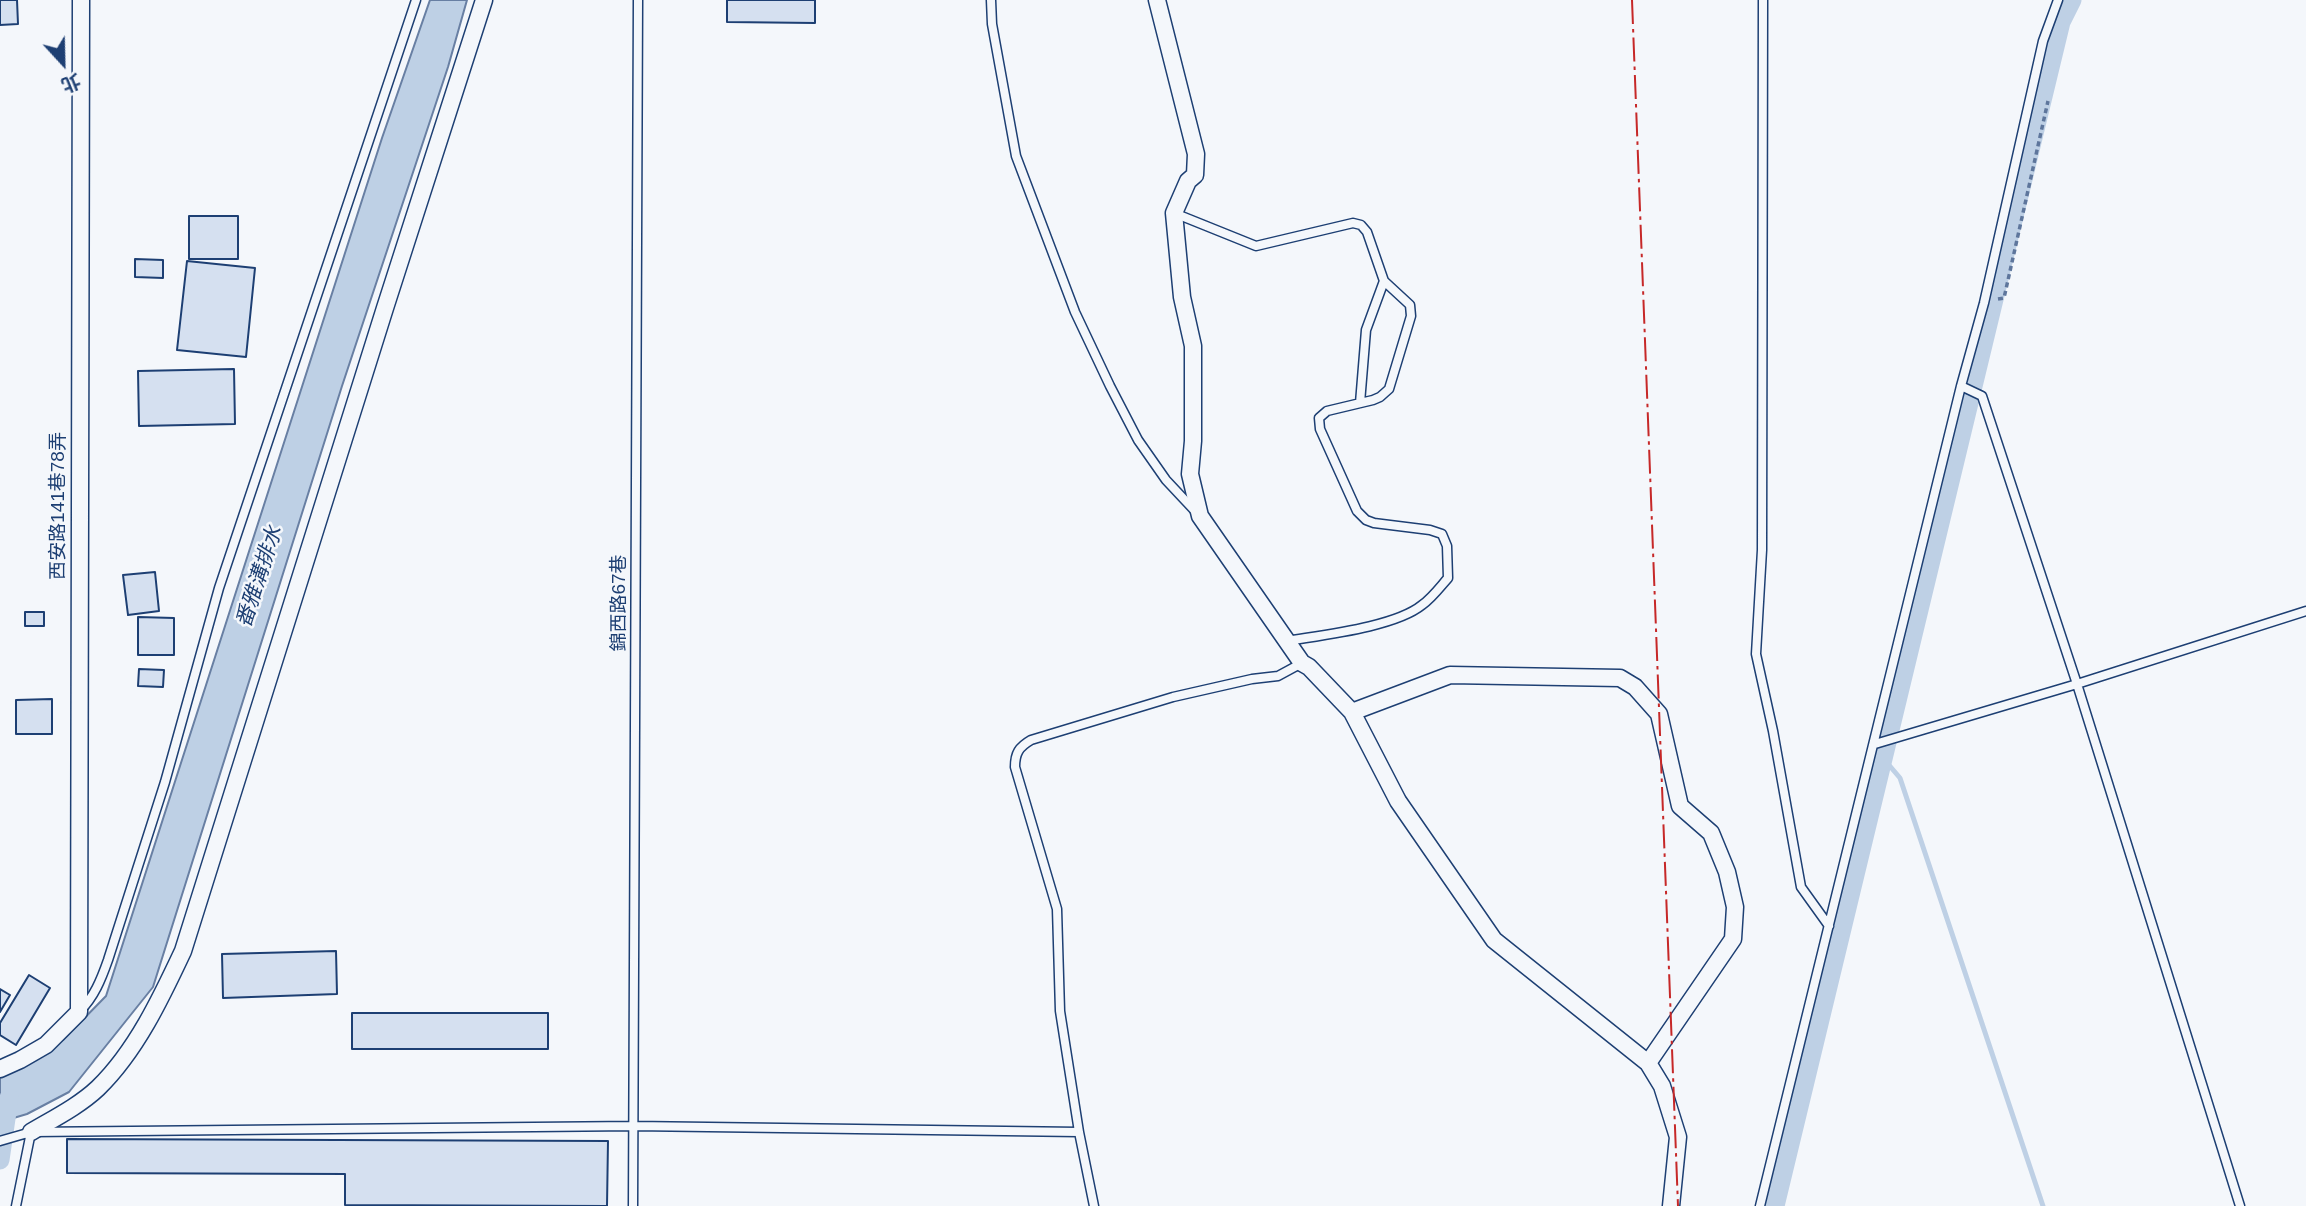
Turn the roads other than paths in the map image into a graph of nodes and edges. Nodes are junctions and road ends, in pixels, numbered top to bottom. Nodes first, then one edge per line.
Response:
1 (82, 0) edge
2 (416, 0) edge
3 (484, 0) edge
4 (638, 0) edge
5 (991, 0) edge
6 (1157, 0) edge
7 (1763, 0) edge
8 (2058, 0) edge
9 (1174, 213) junction
10 (1384, 281) junction
11 (1961, 386) junction
12 (1360, 403) junction
13 (1200, 516) junction
14 (2306, 611) edge
15 (1287, 641) junction
16 (1302, 663) junction
17 (2077, 684) junction
18 (1352, 712) junction
19 (1875, 744) junction
20 (1829, 926) junction
21 (79, 1012) junction
22 (1648, 1063) junction
23 (0, 1069) edge
24 (634, 1126) junction
25 (31, 1132) junction
26 (1079, 1132) junction
27 (0, 1141) edge
28 (16, 1206) edge
29 (633, 1206) edge
30 (1094, 1206) edge
31 (1671, 1206) edge
32 (1760, 1206) edge
33 (2240, 1206) edge

1 - 21 street, 西安路141巷78弄
2 - 21 lane
3 - 25 street
4 - 24 lane, 錦西路67巷
5 - 13 lane
6 - 9 street
7 - 20 lane
8 - 11 lane
9 - 10 lane
9 - 13 street
10 - 12 lane
10 - 12 lane
11 - 17 lane
11 - 19 lane
12 - 15 lane
13 - 15 street
14 - 17 lane
15 - 16 street
16 - 18 street
16 - 26 lane
17 - 19 lane
17 - 33 lane
18 - 22 street
18 - 22 street
19 - 20 lane
20 - 32 lane
21 - 23 street
22 - 31 street
24 - 25 lane
24 - 26 lane
24 - 29 lane, 錦西路67巷
25 - 27 lane
25 - 28 lane
26 - 30 lane

